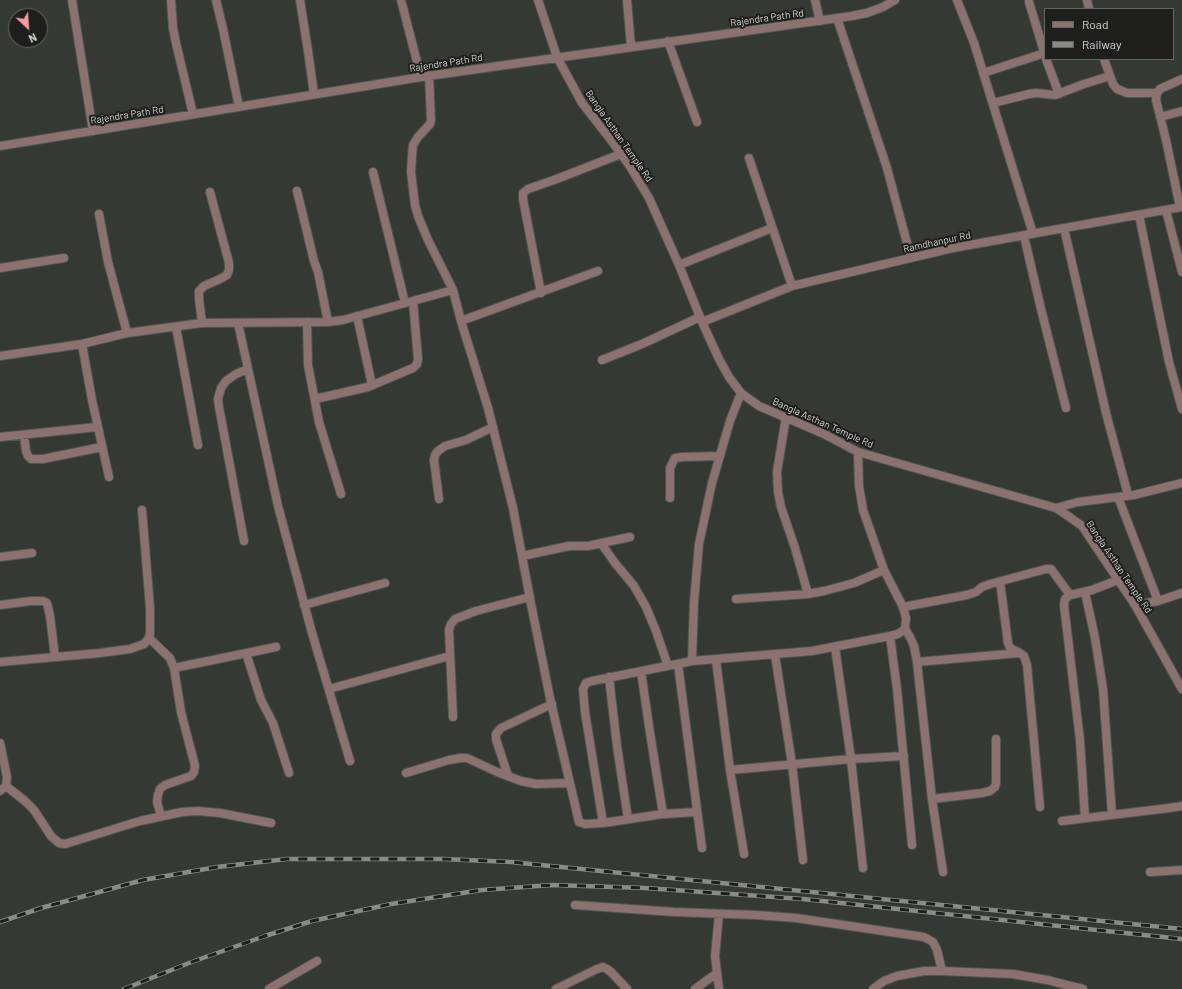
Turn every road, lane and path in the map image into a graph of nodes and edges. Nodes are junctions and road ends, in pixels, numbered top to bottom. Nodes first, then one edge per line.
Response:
1 (72, 0) edge
2 (171, 0) edge
3 (216, 0) edge
4 (300, 0) edge
5 (401, 0) edge
6 (538, 0) edge
7 (627, 0) edge
8 (815, 0) edge
9 (894, 0) edge
10 (957, 0) edge
11 (1030, 2) dead end
12 (837, 18) junction
13 (820, 20) junction
14 (668, 41) junction
15 (631, 46) junction
16 (1044, 51) edge
17 (1044, 54) edge
18 (556, 57) junction
19 (1046, 60) edge
20 (1104, 60) edge
21 (983, 73) junction
22 (425, 76) junction
23 (1110, 76) junction
24 (1182, 79) edge
25 (1157, 93) junction
26 (314, 94) junction
27 (1059, 94) junction
28 (993, 103) junction
29 (239, 107) junction
30 (1182, 111) edge
31 (193, 114) junction
32 (1160, 117) junction
33 (697, 122) dead end
34 (93, 131) junction
35 (0, 146) edge
36 (621, 154) junction
37 (749, 158) dead end
38 (373, 172) dead end
39 (297, 191) dead end
40 (210, 192) dead end
41 (1181, 207) edge
42 (1166, 210) junction
43 (99, 214) dead end
44 (1139, 215) junction
45 (772, 228) junction
46 (1064, 228) junction
47 (1034, 234) junction
48 (1024, 236) junction
49 (64, 258) dead end
50 (910, 258) junction
51 (680, 265) junction
52 (0, 268) edge
53 (598, 271) dead end
54 (1182, 272) edge
55 (792, 286) junction
56 (453, 290) junction
57 (541, 293) junction
58 (409, 302) junction
59 (357, 316) junction
60 (701, 320) junction
61 (460, 321) junction
62 (307, 322) junction
63 (328, 322) junction
64 (202, 323) junction
65 (238, 323) junction
66 (176, 327) junction
67 (127, 333) junction
68 (82, 344) junction
69 (0, 356) edge
70 (602, 360) dead end
71 (248, 369) junction
72 (372, 385) junction
73 (741, 392) junction
74 (315, 400) junction
75 (1066, 408) dead end
76 (1182, 409) edge
77 (786, 418) junction
78 (97, 427) junction
79 (493, 427) junction
80 (24, 435) junction
81 (0, 437) edge
82 (198, 445) dead end
83 (102, 447) junction
84 (858, 452) junction
85 (720, 456) junction
86 (109, 477) dead end
87 (1182, 482) edge
88 (341, 494) dead end
89 (1128, 495) junction
90 (1118, 497) junction
91 (670, 498) dead end
92 (439, 500) dead end
93 (1056, 508) junction
94 (142, 510) dead end
95 (630, 537) dead end
96 (244, 541) dead end
97 (601, 544) junction
98 (32, 553) dead end
99 (522, 556) junction
100 (0, 557) edge
101 (884, 570) junction
102 (1118, 580) junction
103 (1000, 582) junction
104 (384, 583) dead end
105 (1085, 592) junction
106 (1182, 593) edge
107 (808, 594) junction
108 (1070, 595) junction
109 (530, 597) junction
110 (736, 598) dead end
111 (1158, 601) junction
112 (0, 605) edge
113 (304, 605) junction
114 (903, 606) junction
115 (1135, 606) junction
116 (905, 629) junction
117 (890, 636) junction
118 (149, 638) junction
119 (276, 647) dead end
120 (835, 647) junction
121 (246, 653) junction
122 (1020, 653) junction
123 (775, 655) junction
124 (450, 656) junction
125 (55, 657) junction
126 (716, 660) junction
127 (692, 661) junction
128 (0, 662) edge
129 (917, 662) junction
130 (678, 664) junction
131 (668, 666) junction
132 (174, 668) junction
133 (641, 671) junction
134 (609, 678) junction
135 (329, 689) junction
136 (1182, 690) edge
137 (552, 704) junction
138 (453, 717) dead end
139 (996, 739) dead end
140 (0, 743) edge
141 (904, 756) junction
142 (851, 759) junction
143 (350, 761) dead end
144 (792, 764) junction
145 (730, 770) junction
146 (289, 773) dead end
147 (406, 773) dead end
148 (508, 776) junction
149 (570, 783) junction
150 (3, 788) edge
151 (932, 800) junction
152 (1182, 806) edge
153 (1040, 807) dead end
154 (697, 812) junction
155 (663, 814) junction
156 (1112, 815) junction
157 (161, 816) junction
158 (1085, 818) junction
159 (628, 819) junction
160 (1062, 821) dead end
161 (271, 823) dead end
162 (603, 823) junction
163 (912, 845) dead end
164 (702, 848) dead end
165 (744, 854) dead end
166 (803, 860) dead end
167 (863, 868) dead end
168 (1182, 870) edge
169 (943, 872) dead end
170 (1150, 872) dead end
171 (575, 905) dead end
172 (719, 914) junction
173 (317, 962) dead end
174 (942, 971) junction
175 (717, 973) junction
176 (269, 989) edge
177 (556, 989) edge
178 (627, 989) edge
179 (695, 989) edge
180 (719, 989) edge
181 (873, 989) edge
182 (1083, 989) edge

1 - 34 street
2 - 31 street
3 - 29 street
4 - 26 street
5 - 22 street
6 - 18 street, Bangla Asthan Temple Rd
7 - 15 street
8 - 13 street
9 - 12 street, Rajendra Path Rd
10 - 21 street
11 - 16 street
12 - 13 street, Rajendra Path Rd
12 - 50 street
13 - 14 street, Rajendra Path Rd
14 - 15 street, Rajendra Path Rd
14 - 33 street
15 - 18 street, Rajendra Path Rd
17 - 21 street
18 - 22 street, Rajendra Path Rd
18 - 36 street, Bangla Asthan Temple Rd
19 - 27 street
20 - 23 street
21 - 28 street
22 - 26 street, Rajendra Path Rd
22 - 56 street
23 - 25 street
23 - 27 street
24 - 25 street
25 - 32 street
26 - 29 street, Rajendra Path Rd
27 - 28 street
28 - 47 street
29 - 31 street, Rajendra Path Rd
30 - 32 street
31 - 34 street, Rajendra Path Rd
32 - 41 street
34 - 35 street, Rajendra Path Rd
36 - 51 street, Bangla Asthan Temple Rd
36 - 57 street
37 - 45 street
38 - 58 street
39 - 63 street
40 - 64 street
41 - 42 street, Ramdhanpur Rd
42 - 44 street, Ramdhanpur Rd
42 - 54 street
43 - 67 street
44 - 46 street, Ramdhanpur Rd
44 - 76 street
45 - 51 street
45 - 55 street
46 - 47 street, Ramdhanpur Rd
46 - 89 street
47 - 48 street, Ramdhanpur Rd
48 - 50 street, Ramdhanpur Rd
48 - 75 street
49 - 52 street
50 - 55 street, Ramdhanpur Rd
51 - 60 street, Bangla Asthan Temple Rd
53 - 57 street
55 - 60 street, Ramdhanpur Rd
56 - 58 street
56 - 61 street
57 - 61 street
58 - 59 street
58 - 72 street
59 - 63 street
59 - 72 street
60 - 70 street, Ramdhanpur Rd
60 - 73 street, Bangla Asthan Temple Rd
61 - 79 street
62 - 63 street
62 - 65 street
62 - 74 street
64 - 65 street
64 - 66 street
65 - 71 street
66 - 67 street
66 - 82 street
67 - 68 street
68 - 69 street
68 - 78 street
71 - 96 street
71 - 113 street
72 - 74 street
73 - 77 street, Bangla Asthan Temple Rd
73 - 85 street
74 - 88 street
77 - 84 street, Bangla Asthan Temple Rd
77 - 107 street
78 - 80 street
78 - 83 street
79 - 92 street
79 - 99 street
80 - 81 street
80 - 83 street
83 - 86 street
84 - 93 street, Bangla Asthan Temple Rd
84 - 101 street
85 - 91 street
85 - 127 street
87 - 89 street
89 - 90 street
90 - 93 street
90 - 111 street
93 - 102 street, Bangla Asthan Temple Rd
94 - 118 street
95 - 97 street
97 - 99 street
97 - 131 street
98 - 100 street
99 - 109 street
101 - 107 street
101 - 114 street
102 - 105 street
102 - 115 street, Bangla Asthan Temple Rd
103 - 108 street
103 - 114 street
103 - 122 street
104 - 113 street
105 - 108 street
105 - 156 street
106 - 111 street
107 - 110 street
108 - 158 street
109 - 124 street
109 - 137 street
111 - 115 street
112 - 125 street
113 - 135 street
114 - 116 street
115 - 136 street, Bangla Asthan Temple Rd
116 - 117 street
116 - 129 street
117 - 120 street
117 - 141 street
118 - 125 street
118 - 132 street
119 - 121 street
120 - 123 street
120 - 142 street
121 - 132 street
121 - 146 street
122 - 129 street
122 - 153 street
123 - 126 street
123 - 144 street
124 - 135 street
124 - 138 street
125 - 128 street
126 - 127 street
126 - 145 street
127 - 130 street
129 - 151 street
130 - 131 street
130 - 154 street
131 - 133 street
132 - 157 street
133 - 134 street
133 - 155 street
134 - 159 street
134 - 162 street
135 - 143 street
137 - 148 street
137 - 149 street
139 - 151 street
140 - 150 street
141 - 142 street
141 - 163 street
142 - 144 street
142 - 167 street
144 - 145 street
144 - 166 street
145 - 165 street
147 - 148 street
148 - 149 street
149 - 162 street
150 - 157 street
151 - 169 street
152 - 156 street
154 - 155 street
154 - 164 street
155 - 159 street
156 - 158 street
157 - 161 street
158 - 160 street
159 - 162 street
168 - 170 street
171 - 172 street
172 - 174 street
172 - 175 street
173 - 176 street
174 - 181 street
174 - 182 street
175 - 179 street
175 - 180 street
177 - 178 street

